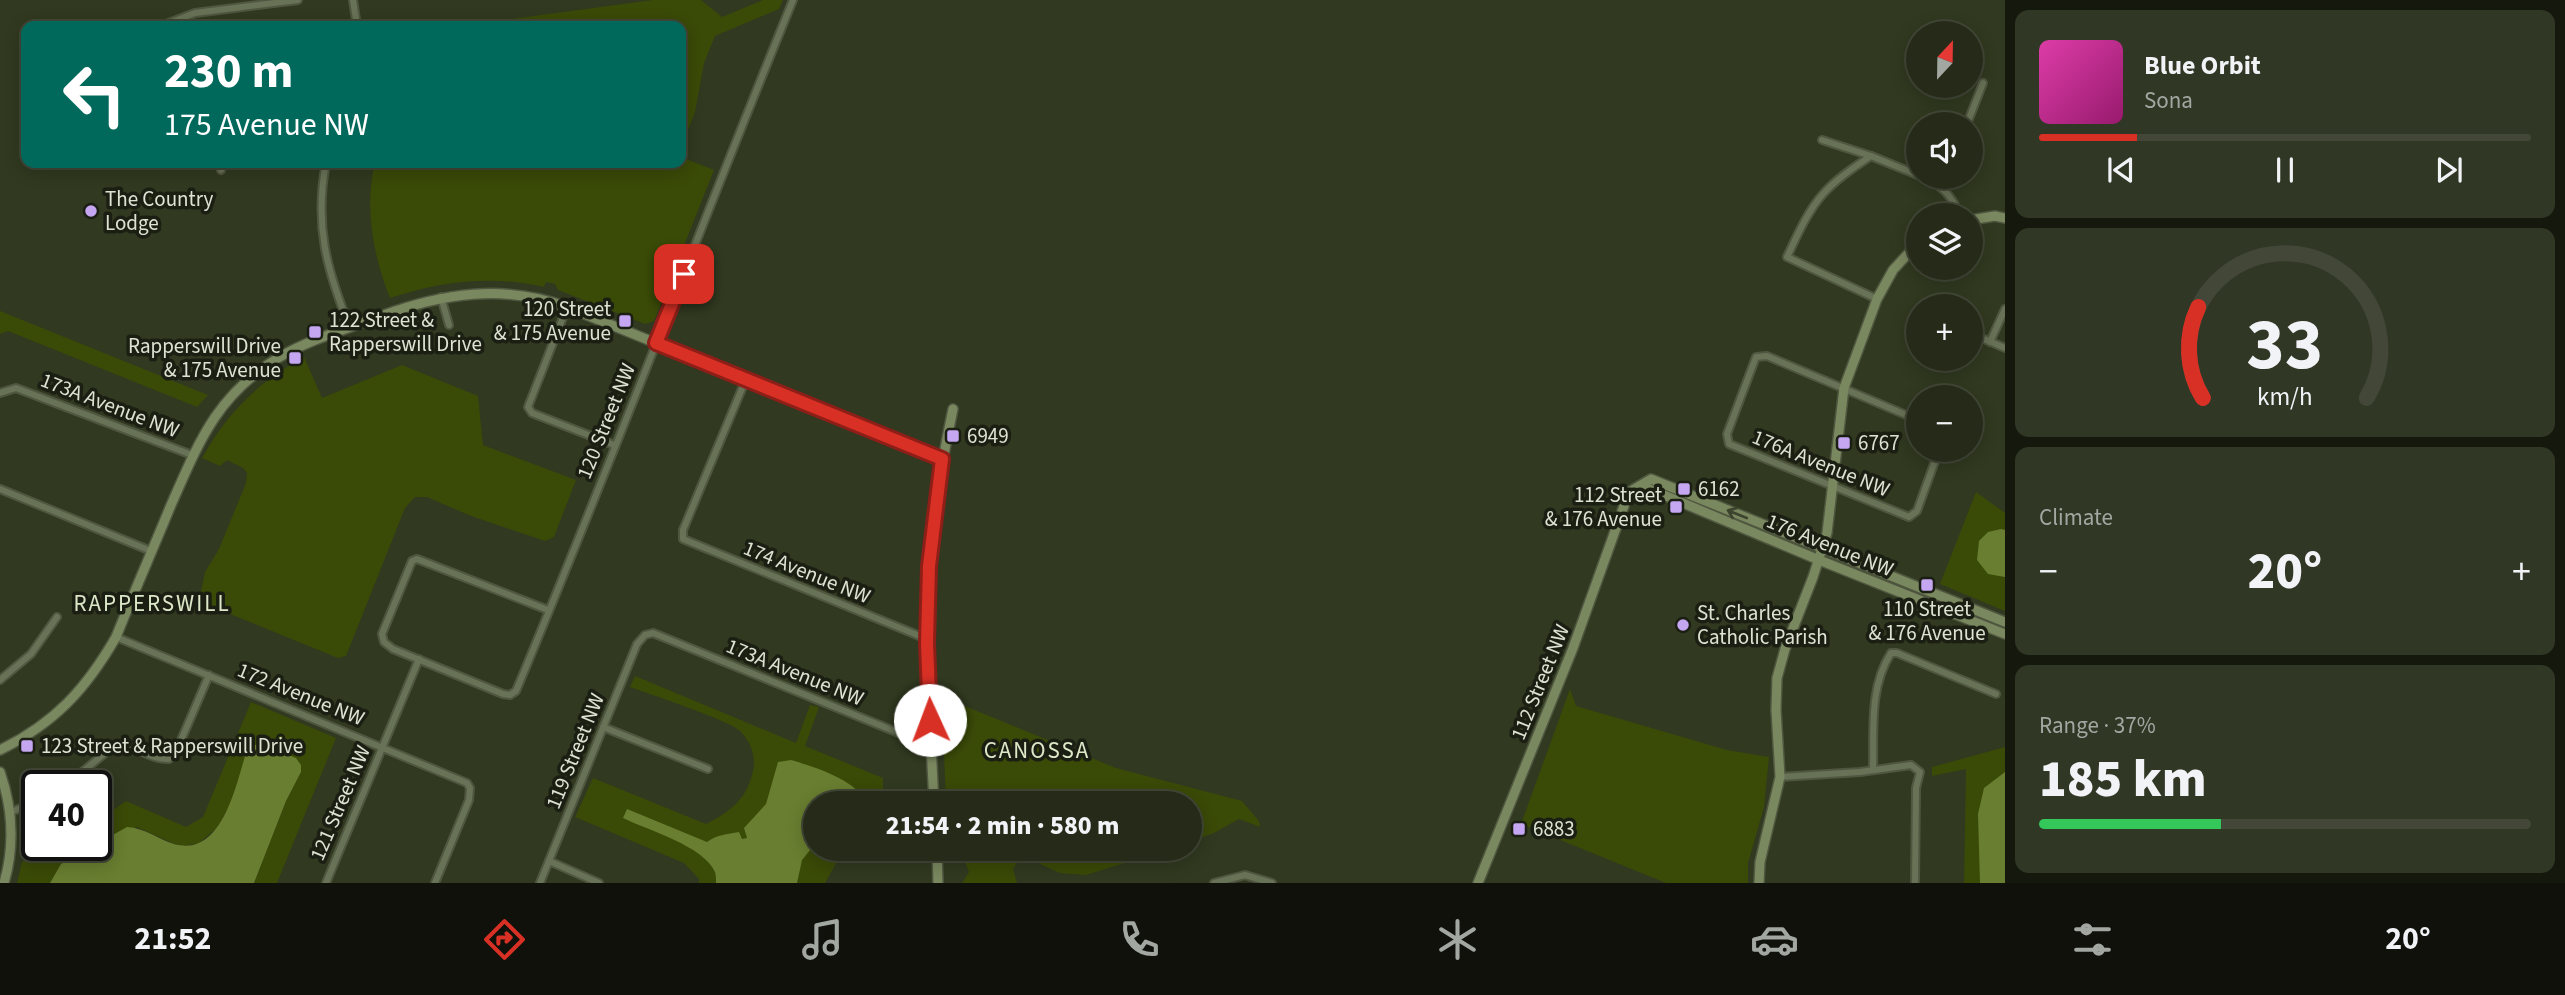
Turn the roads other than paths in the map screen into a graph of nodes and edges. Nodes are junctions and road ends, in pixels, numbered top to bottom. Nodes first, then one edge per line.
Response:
1 (298, 0) edge
2 (354, 0) edge
3 (793, 0) edge
4 (174, 21) edge
5 (356, 21) edge
6 (752, 77) dead end
7 (761, 80) junction
8 (1822, 140) dead end
9 (1871, 156) junction
10 (325, 168) edge
11 (1906, 170) edge
12 (1944, 189) edge
13 (1955, 203) edge
14 (1983, 218) edge
15 (2005, 218) edge
16 (1906, 256) edge
17 (441, 297) junction
18 (1877, 299) junction
19 (567, 307) junction
20 (2005, 309) edge
21 (449, 324) dead end
22 (350, 328) junction
23 (1983, 339) edge
24 (1990, 342) junction
25 (656, 343) junction
26 (2005, 348) edge
27 (746, 379) junction
28 (1844, 388) junction
29 (0, 393) edge
30 (953, 409) dead end
31 (1906, 415) edge
32 (614, 445) junction
33 (192, 456) junction
34 (942, 459) junction
35 (1935, 462) edge
36 (0, 489) edge
37 (1834, 489) junction
38 (1629, 492) junction
39 (1823, 549) junction
40 (151, 551) junction
41 (1819, 561) junction
42 (548, 610) junction
43 (57, 617) dead end
44 (2005, 622) edge
45 (2005, 634) edge
46 (645, 635) joint
47 (116, 637) junction
48 (927, 639) junction
49 (419, 659) junction
50 (208, 675) junction
51 (0, 680) edge
52 (1996, 694) dead end
53 (603, 727) junction
54 (931, 746) junction
55 (383, 747) junction
56 (0, 750) edge
57 (708, 769) dead end
58 (1873, 769) junction
59 (85, 770) edge
60 (0, 772) edge
61 (1780, 777) junction
62 (933, 791) edge
63 (21, 808) edge
64 (11, 812) junction
65 (549, 861) junction
66 (937, 861) edge
67 (4, 883) edge
68 (326, 883) edge
69 (435, 883) edge
70 (540, 883) edge
71 (599, 883) edge
72 (938, 883) edge
73 (1214, 883) edge
74 (1272, 883) edge
75 (1478, 883) edge
76 (1759, 883) edge
77 (1914, 883) edge

1 - 4 street
2 - 5 street
3 - 7 street, 120 Street NW
6 - 7 street
7 - 25 street, 120 Street NW
8 - 9 street
9 - 11 street
9 - 18 street
10 - 22 street
12 - 13 street
14 - 15 street
16 - 18 street
17 - 19 street
17 - 21 street
17 - 22 street
18 - 28 street
19 - 25 street
19 - 32 street
20 - 24 street
22 - 33 street
23 - 24 street
24 - 26 street
25 - 27 street
25 - 32 street, 120 Street NW
27 - 34 street
27 - 48 street, 174 Avenue NW
28 - 31 street
28 - 37 street
28 - 37 street, 176A Avenue NW
29 - 33 street, 173A Avenue NW
30 - 34 street
32 - 42 street, 120 Street NW
33 - 40 street
34 - 48 street
35 - 37 street, 176A Avenue NW
36 - 40 street
37 - 39 street
39 -> 38 street, 176 Avenue NW
38 - 41 street, 176 Avenue NW
38 - 75 street, 112 Street NW
39 - 41 street
39 - 44 street, 176 Avenue NW
40 - 47 street
41 - 45 street, 176 Avenue NW
41 - 61 street
42 - 49 street, 120 Street NW
42 - 49 street
43 - 51 street
46 - 53 street, 119 Street NW
46 - 54 street, 173A Avenue NW
47 - 50 street, 172 Avenue NW
47 - 56 street
48 - 54 street
49 - 55 street, 121 Street NW
50 - 55 street, 172 Avenue NW
50 - 59 street
52 - 58 street
53 - 57 street
53 - 65 street, 119 Street NW
54 - 62 street
55 - 68 street, 121 Street NW
55 - 69 street, 172 Avenue NW
58 - 61 street
58 - 77 street
60 - 64 street
61 - 76 street
63 - 64 street
64 - 67 street
65 - 70 street, 119 Street NW
65 - 71 street
66 - 72 street
73 - 74 street

